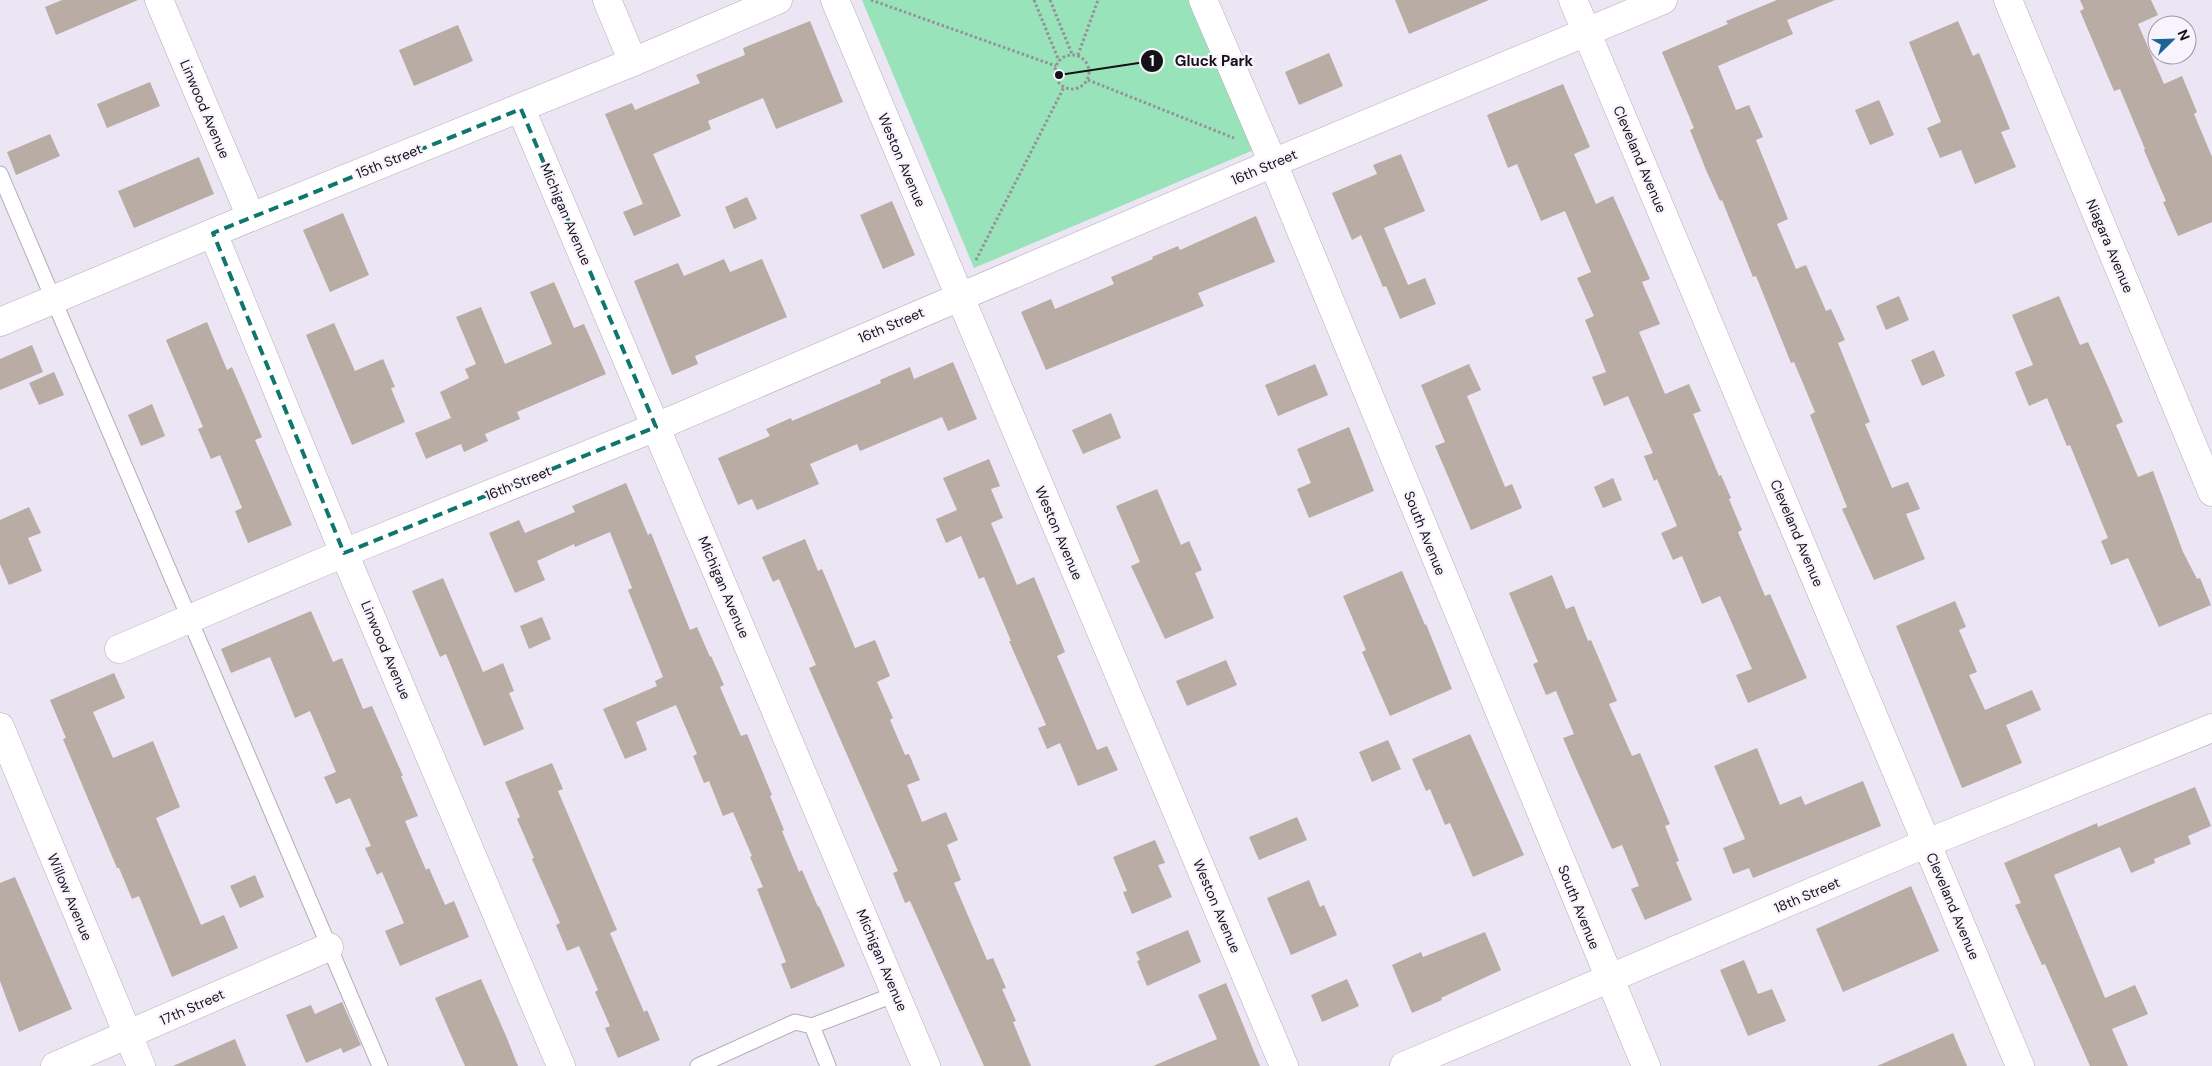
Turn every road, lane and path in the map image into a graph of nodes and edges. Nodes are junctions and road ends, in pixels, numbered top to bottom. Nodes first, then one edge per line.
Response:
1 (159, 0) edge
2 (607, 0) edge
3 (778, 0) edge
4 (835, 0) edge
5 (871, 0) edge
6 (1034, 0) edge
7 (1050, 0) edge
8 (1098, 0) edge
9 (1203, 0) edge
10 (1573, 0) edge
11 (1663, 0) edge
12 (2008, 0) edge
13 (1586, 32) junction
14 (1072, 54) junction
15 (1078, 55) junction
16 (1059, 61) junction
17 (633, 62) junction
18 (1056, 66) junction
19 (1088, 80) junction
20 (1064, 87) junction
21 (521, 108) junction
22 (1235, 139) dead end
23 (1273, 162) junction
24 (0, 174) edge
25 (251, 217) junction
26 (213, 233) junction
27 (976, 260) dead end
28 (959, 296) junction
29 (54, 300) junction
30 (0, 322) edge
31 (656, 427) junction
32 (2212, 492) edge
33 (344, 553) junction
34 (188, 619) junction
35 (118, 649) dead end
36 (0, 727) edge
37 (2212, 728) edge
38 (1927, 844) junction
39 (329, 947) junction
40 (1609, 979) junction
41 (896, 994) junction
42 (812, 1026) junction
43 (128, 1036) junction
44 (54, 1066) edge
45 (141, 1066) edge
46 (380, 1066) edge
47 (561, 1066) edge
48 (698, 1066) edge
49 (828, 1066) edge
50 (926, 1066) edge
51 (1284, 1066) edge
52 (1404, 1066) edge
53 (1646, 1066) edge
54 (2020, 1066) edge

1 - 25 street, Linwood Avenue
2 - 17 street
3 - 17 street, 15th Street
4 - 28 street, Weston Avenue
5 - 18 path
6 - 16 path
7 - 14 path
8 - 15 path
9 - 23 street, South Avenue
10 - 13 street, Cleveland Avenue
11 - 13 street, 16th Street
12 - 32 street, Niagara Avenue
13 - 23 street, 16th Street
13 - 38 street, Cleveland Avenue
14 - 15 path
14 - 16 path
15 - 19 path
16 - 18 path
17 - 21 street, 15th Street
18 - 20 path
19 - 20 path
19 - 22 path
20 - 27 path
21 - 25 street, 15th Street
21 - 31 street, Michigan Avenue
23 - 28 street, 16th Street
23 - 40 street, South Avenue
24 - 29 lane
25 - 26 street, 15th Street
26 - 29 street, 15th Street
26 - 33 street, Linwood Avenue
28 - 31 street, 16th Street
28 - 51 street, Weston Avenue
29 - 30 street, 15th Street
29 - 34 lane
31 - 33 street, 16th Street
31 - 41 street, Michigan Avenue
33 - 34 street, 16th Street
33 - 47 street, Linwood Avenue
34 - 35 street, 16th Street
34 - 39 lane
36 - 43 street, Willow Avenue
37 - 38 street, 18th Street
38 - 40 street, 18th Street
38 - 54 street, Cleveland Avenue
39 - 43 street, 17th Street
39 - 46 lane
40 - 52 street, 18th Street
40 - 53 street, South Avenue
41 - 42 lane
41 - 50 street, Michigan Avenue
42 - 48 lane
42 - 49 lane
43 - 44 street, 17th Street
43 - 45 street, Willow Avenue

